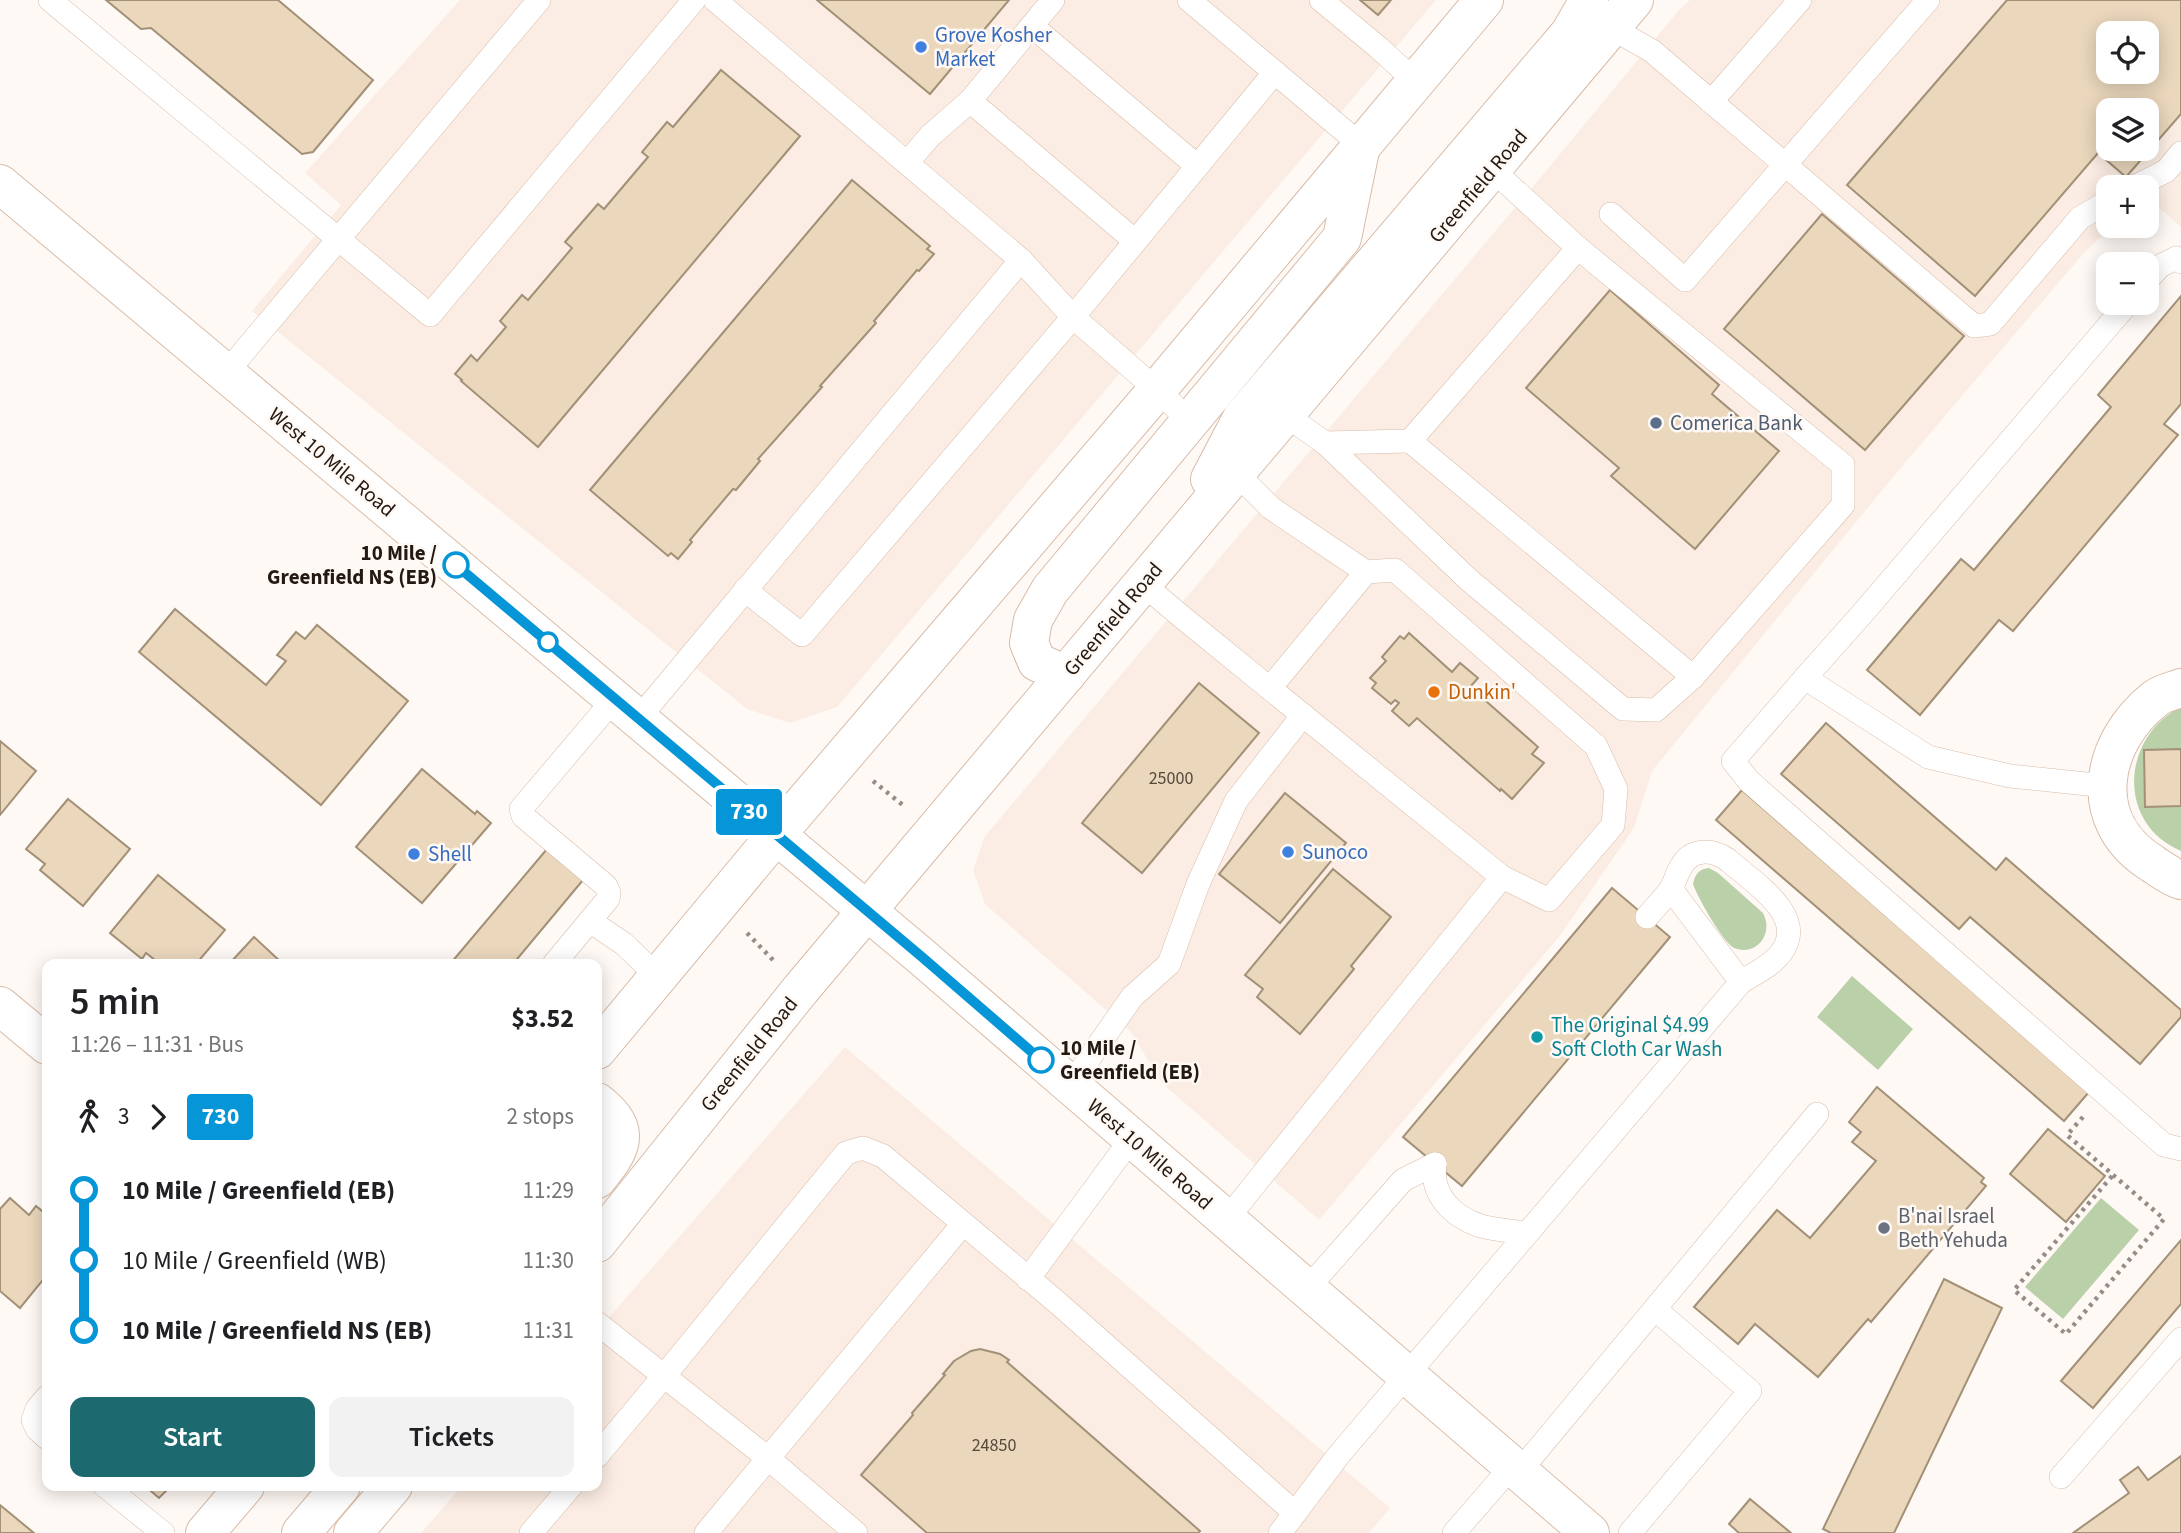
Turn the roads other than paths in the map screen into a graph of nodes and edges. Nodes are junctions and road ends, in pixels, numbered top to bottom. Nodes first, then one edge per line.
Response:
1 (50, 0) edge
2 (539, 0) edge
3 (694, 0) edge
4 (715, 0) edge
5 (1053, 0) edge
6 (1189, 0) edge
7 (1321, 0) edge
8 (1484, 0) edge
9 (1800, 0) edge
10 (1928, 0) edge
11 (1611, 9) edge
12 (1032, 26) junction
13 (1275, 72) junction
14 (1415, 81) junction
15 (970, 101) junction
16 (1711, 102) junction
17 (1361, 145) junction
18 (2181, 153) edge
19 (1482, 160) junction
20 (907, 163) junction
21 (1785, 165) junction
22 (1197, 166) junction
23 (2158, 175) edge
24 (0, 184) edge
25 (2096, 209) edge
26 (1611, 214) dead end
27 (338, 238) junction
28 (1135, 241) junction
29 (1578, 248) junction
30 (1021, 260) junction
31 (2181, 262) edge
32 (2159, 267) edge
33 (2118, 315) edge
34 (1073, 317) junction
35 (226, 373) junction
36 (1157, 390) junction
37 (1273, 405) junction
38 (1190, 421) junction
39 (1409, 441) junction
40 (1325, 443) junction
41 (1236, 472) junction
42 (1179, 540) junction
43 (1366, 572) junction
44 (1143, 583) junction
45 (745, 590) junction
46 (1066, 675) junction
47 (1693, 677) junction
48 (1805, 678) junction
49 (1270, 688) junction
50 (2181, 688) edge
51 (627, 708) junction
52 (1303, 715) junction
53 (2106, 786) junction
54 (776, 835) junction
55 (1502, 877) junction
56 (2181, 880) edge
57 (1671, 888) junction
58 (867, 911) junction
59 (1647, 917) dead end
60 (590, 921) junction
61 (558, 959) edge
62 (659, 977) junction
63 (1741, 982) junction
64 (0, 1006) edge
65 (42, 1041) edge
66 (602, 1044) edge
67 (1070, 1086) junction
68 (602, 1106) edge
69 (1817, 1114) dead end
70 (1132, 1138) junction
71 (2181, 1149) edge
72 (602, 1173) edge
73 (1226, 1220) junction
74 (963, 1224) junction
75 (1526, 1233) junction
76 (602, 1237) edge
77 (1028, 1279) junction
78 (1307, 1289) junction
79 (1655, 1309) junction
80 (602, 1327) edge
81 (2181, 1339) edge
82 (1406, 1375) junction
83 (664, 1377) junction
84 (42, 1403) edge
85 (42, 1434) edge
86 (602, 1450) edge
87 (769, 1459) junction
88 (1515, 1469) junction
89 (2061, 1477) dead end
90 (111, 1491) edge
91 (241, 1491) edge
92 (337, 1491) edge
93 (389, 1491) edge
94 (567, 1491) edge
95 (1296, 1513) junction
96 (163, 1533) edge
97 (205, 1533) edge
98 (301, 1533) edge
99 (353, 1533) edge
100 (531, 1533) edge
101 (706, 1533) edge
102 (856, 1533) edge
103 (1280, 1533) edge
104 (1454, 1533) edge
105 (1590, 1533) edge
106 (1630, 1533) edge

1 - 27 lane
2 - 27 lane
3 - 27 lane
4 - 20 lane
5 - 12 lane
6 - 13 lane
7 - 14 lane
8 - 14 main road
9 - 16 lane
10 - 21 lane
11 - 16 lane
11 - 19 main road, Greenfield Road
12 - 15 lane
12 - 22 lane
13 - 17 lane
13 - 22 lane
14 - 17 main road
15 - 20 lane
15 - 28 lane
16 - 21 lane
17 - 36 main road
17 - 38 main road
18 - 23 lane
19 - 29 lane
19 - 37 main road, Greenfield Road
20 - 30 lane
21 - 25 lane
21 - 26 lane
22 - 28 lane
24 - 35 main road, West 10 Mile Road
27 - 35 lane
28 - 34 lane
29 - 39 lane
29 - 47 lane
30 - 34 lane
30 - 45 lane
31 - 32 lane
33 - 48 lane
34 - 36 lane
34 - 45 lane
35 - 51 main road, West 10 Mile Road
36 - 38 lane
36 - 54 main road
37 - 40 lane
37 - 41 main road, Greenfield Road
37 - 42 main road
38 - 46 main road
39 - 40 lane
39 - 47 lane
40 - 47 lane
41 - 42 main road, Greenfield Road
41 - 43 lane
42 - 44 main road, Greenfield Road
43 - 49 lane
43 - 55 lane
44 - 46 main road, Greenfield Road
44 - 49 lane
45 - 51 lane
46 - 58 main road, Greenfield Road
48 - 53 lane
48 - 71 lane
49 - 52 lane
50 - 53 main road
51 - 54 main road, West 10 Mile Road
51 - 60 lane
52 - 55 lane
52 - 67 lane
53 - 56 main road
54 - 58 main road, West 10 Mile Road
54 - 62 main road
55 - 73 lane
57 - 59 lane
57 - 63 lane
57 - 63 lane
58 - 67 main road, West 10 Mile Road
58 - 76 main road, Greenfield Road
60 - 61 lane
60 - 62 lane
62 - 66 main road
63 - 75 lane
64 - 65 main road
67 - 70 main road, West 10 Mile Road
68 - 72 main road
69 - 79 lane
70 - 73 main road, West 10 Mile Road
70 - 77 lane
73 - 78 main road, West 10 Mile Road
74 - 77 lane
74 - 83 lane
74 - 87 lane
75 - 78 lane
75 - 82 lane
77 - 95 lane
78 - 82 main road, West 10 Mile Road
79 - 88 lane
79 - 106 lane
80 - 83 lane
81 - 89 lane
82 - 88 main road, West 10 Mile Road
82 - 95 lane
83 - 86 lane
83 - 87 lane
84 - 85 lane
87 - 101 lane
87 - 102 lane
88 - 104 lane
88 - 105 main road, West 10 Mile Road
90 - 96 lane
91 - 97 main road
92 - 98 main road
93 - 99 main road
94 - 100 lane
95 - 103 lane

